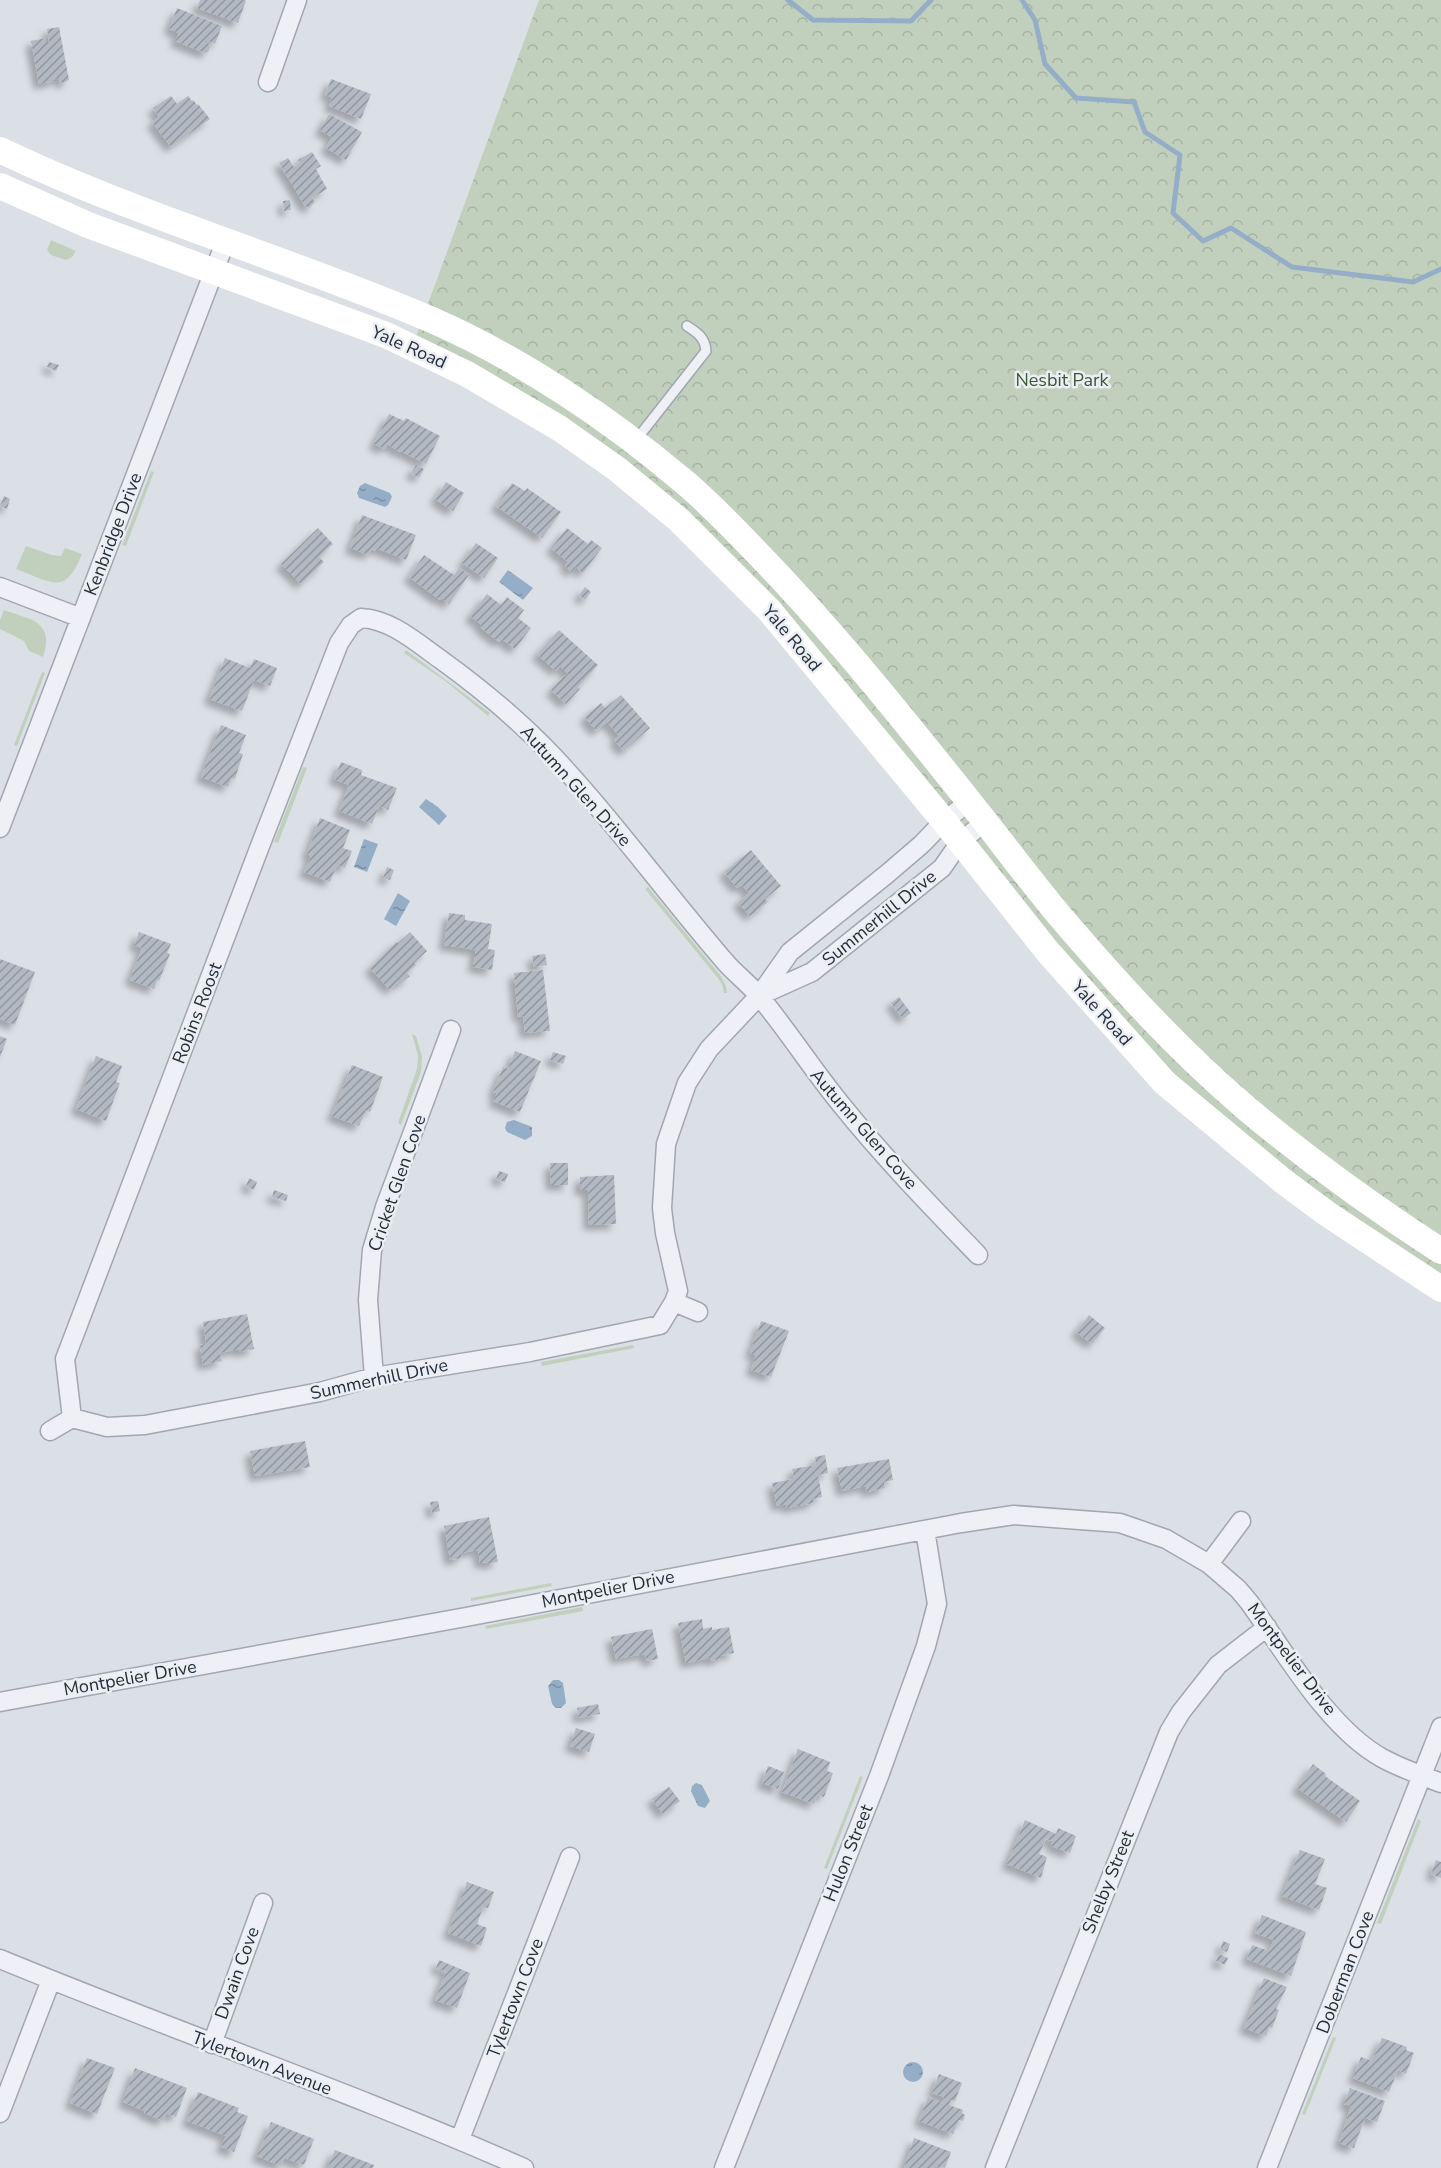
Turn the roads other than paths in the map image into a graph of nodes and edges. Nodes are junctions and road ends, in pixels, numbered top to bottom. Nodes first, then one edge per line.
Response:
1 (297, 0) edge
2 (268, 81) dead end
3 (0, 150) edge
4 (0, 186) edge
5 (226, 240) junction
6 (215, 272) junction
7 (687, 326) dead end
8 (634, 442) junction
9 (0, 586) edge
10 (81, 618) junction
11 (361, 618) joint
12 (969, 802) junction
13 (944, 821) junction
14 (985, 822) junction
15 (0, 828) edge
16 (960, 842) junction
17 (759, 996) junction
18 (451, 1030) dead end
19 (1441, 1251) edge
20 (978, 1255) dead end
21 (1441, 1289) edge
22 (674, 1302) junction
23 (698, 1312) dead end
24 (374, 1377) junction
25 (72, 1418) junction
26 (50, 1431) dead end
27 (1241, 1521) dead end
28 (925, 1530) junction
29 (1209, 1564) junction
30 (1267, 1626) junction
31 (0, 1702) edge
32 (1441, 1727) edge
33 (1422, 1776) junction
34 (1441, 1783) edge
35 (570, 1857) dead end
36 (263, 1903) dead end
37 (0, 1959) edge
38 (51, 1980) junction
39 (212, 2044) junction
40 (0, 2113) edge
41 (460, 2139) junction
42 (524, 2168) edge
43 (724, 2168) edge
44 (995, 2168) edge
45 (1267, 2168) edge

1 - 2 street
3 - 5 main road, Yale Road
4 - 6 main road, Yale Road
5 - 6 street, Kenbridge Drive
5 - 8 main road, Yale Road
6 - 10 street, Kenbridge Drive
6 - 13 main road, Yale Road
7 - 8 lane
8 - 12 main road, Yale Road
9 - 10 street
10 - 15 street, Kenbridge Drive
11 - 17 street, Autumn Glen Drive
11 - 25 street, Robins Roost
12 - 13 street, Summerhill Drive
12 - 14 main road, Yale Road
13 - 16 main road, Yale Road
13 - 17 street, Summerhill Drive
14 - 16 street, Summerhill Drive
14 - 19 main road, Yale Road
16 - 17 street, Summerhill Drive
16 - 21 main road, Yale Road
17 - 20 street, Autumn Glen Cove
17 - 22 street, Summerhill Drive
18 - 24 street, Cricket Glen Cove
22 - 23 street
22 - 24 street, Summerhill Drive
24 - 25 street, Summerhill Drive
25 - 26 street
27 - 29 street
28 - 29 street, Montpelier Drive
28 - 31 street, Montpelier Drive
28 - 43 street, Hulon Street
29 - 30 street, Montpelier Drive
30 - 33 street, Montpelier Drive
30 - 44 street, Shelby Street
32 - 33 street, Doberman Cove
33 - 34 street, Montpelier Drive
33 - 45 street, Doberman Cove
35 - 41 street, Tylertown Cove
36 - 39 street, Dwain Cove
37 - 38 street, Tylertown Avenue
38 - 39 street, Tylertown Avenue
38 - 40 street
39 - 41 street, Tylertown Avenue
41 - 42 street, Tylertown Avenue

